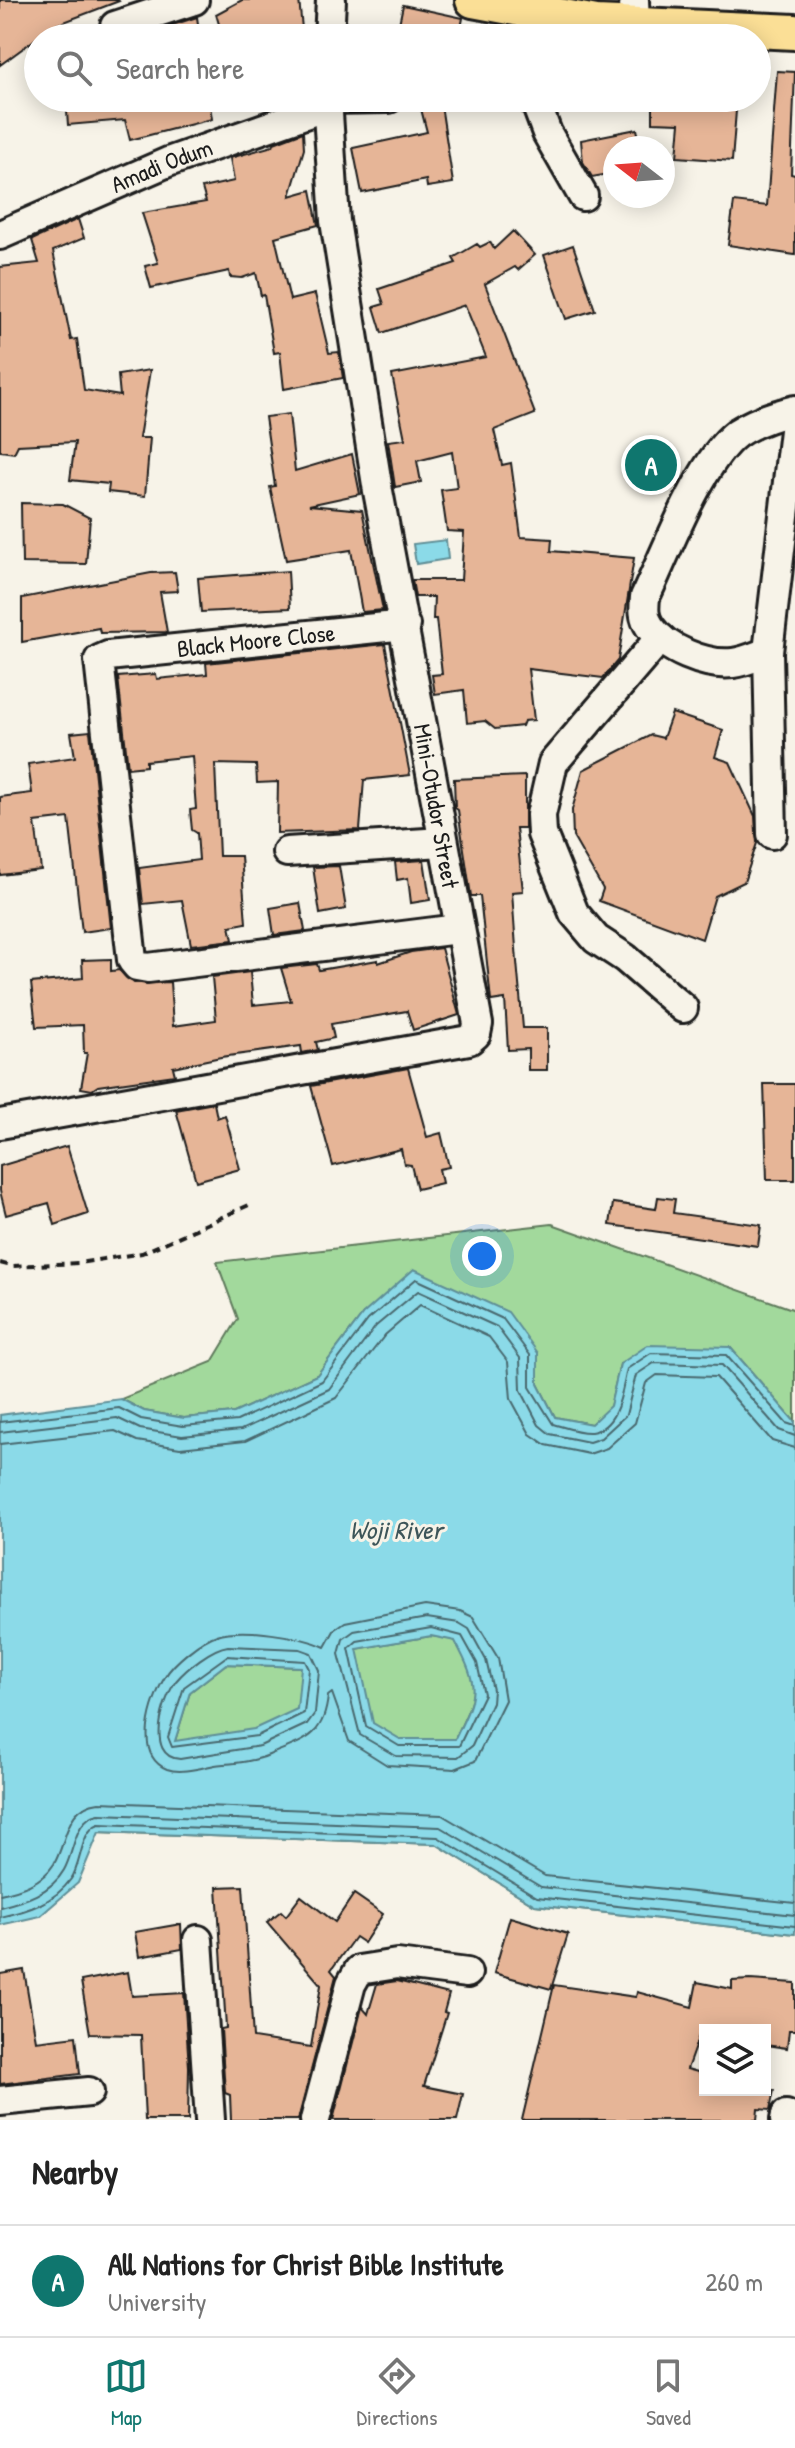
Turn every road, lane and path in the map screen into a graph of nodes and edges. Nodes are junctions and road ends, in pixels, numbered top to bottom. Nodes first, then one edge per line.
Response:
1 (194, 0) edge
2 (331, 0) edge
3 (473, 0) edge
4 (634, 13) edge
5 (121, 24) edge
6 (330, 24) edge
7 (529, 24) edge
8 (540, 24) edge
9 (727, 24) edge
10 (771, 29) edge
11 (795, 32) edge
12 (298, 112) edge
13 (328, 112) edge
14 (539, 112) edge
15 (583, 196) dead end
16 (0, 235) edge
17 (795, 410) edge
18 (795, 422) edge
19 (405, 625) junction
20 (660, 638) junction
21 (768, 652) junction
22 (772, 834) dead end
23 (442, 842) junction
24 (287, 852) dead end
25 (458, 929) junction
26 (683, 1008) dead end
27 (0, 1124) edge
28 (249, 1205) dead end
29 (0, 1263) edge
30 (198, 1940) dead end
31 (467, 1973) dead end
32 (89, 2092) dead end
33 (0, 2101) edge
34 (210, 2120) edge
35 (315, 2120) edge

1 - 5 street
2 - 6 street
3 - 7 main road
4 - 8 main road
4 - 9 main road
10 - 11 main road
12 - 16 street, Amadi Odum
13 - 19 street, Mini-Otudor Street
14 - 15 street
17 - 20 street
18 - 21 street
19 - 23 street, Mini-Otudor Street
19 - 25 street, Black Moore Close
20 - 21 street
20 - 26 street
21 - 22 street
23 - 24 street
23 - 25 street, Mini-Otudor Street
25 - 27 street, Mini-Otudor Street
28 - 29 path
30 - 34 street
31 - 35 street
32 - 33 street

